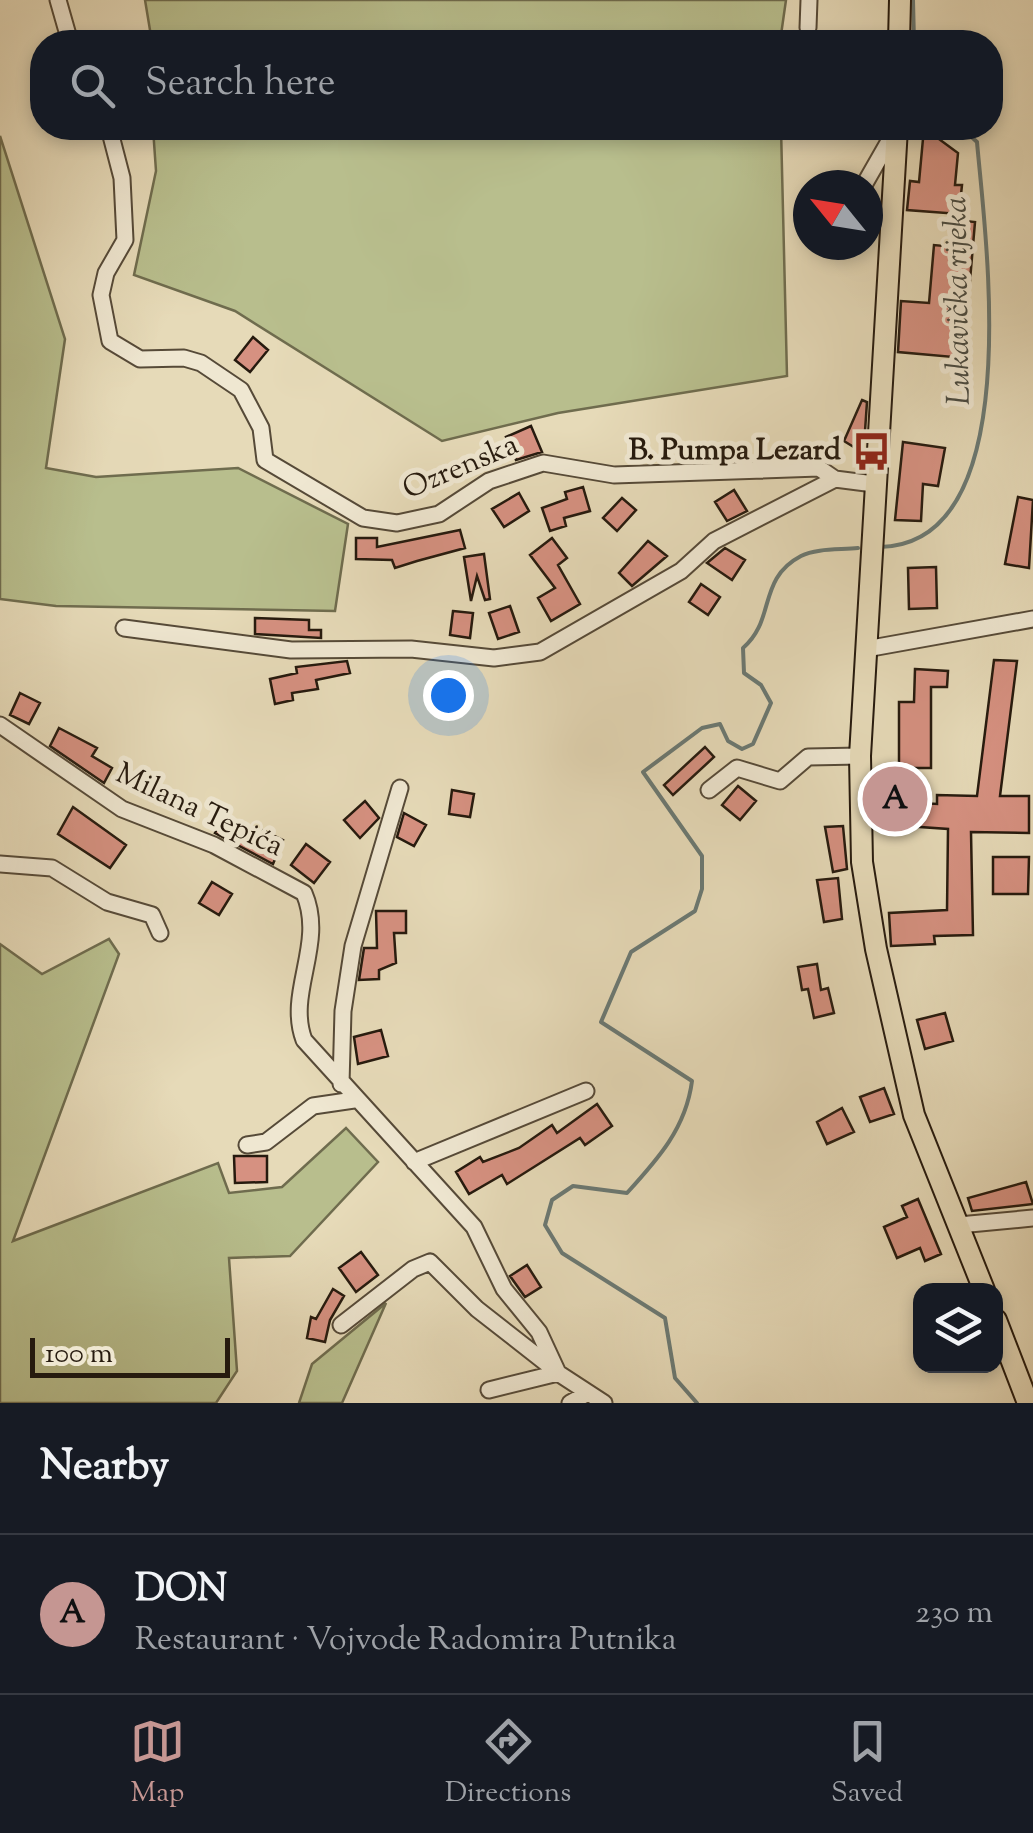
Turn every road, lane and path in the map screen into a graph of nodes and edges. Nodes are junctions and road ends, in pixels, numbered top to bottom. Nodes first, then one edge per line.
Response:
1 (58, 0) edge
2 (809, 0) edge
3 (900, 0) edge
4 (808, 28) dead end
5 (67, 30) edge
6 (899, 30) edge
7 (113, 140) edge
8 (890, 140) edge
9 (896, 140) edge
10 (873, 170) edge
11 (835, 479) junction
12 (874, 484) junction
13 (1033, 619) edge
14 (124, 628) dead end
15 (866, 650) junction
16 (0, 724) edge
17 (860, 756) junction
18 (400, 788) dead end
19 (709, 790) dead end
20 (0, 864) edge
21 (160, 933) dead end
22 (341, 1084) junction
23 (586, 1091) dead end
24 (354, 1100) junction
25 (247, 1144) dead end
26 (414, 1162) junction
27 (1033, 1218) edge
28 (959, 1225) junction
29 (981, 1283) edge
30 (341, 1325) dead end
31 (1003, 1338) edge
32 (558, 1372) junction
33 (489, 1390) dead end
34 (588, 1393) junction
35 (570, 1403) edge
36 (604, 1403) edge
37 (1028, 1403) edge

1 - 5 street
2 - 4 street
3 - 6 main road
7 - 11 street, Ozrenska
8 - 10 street
9 - 12 main road
11 - 12 street, Ozrenska
11 - 14 street
12 - 15 main road
13 - 15 street
15 - 17 main road
16 - 22 street, Milana Tepića
17 - 19 street
17 - 28 main road
18 - 22 street
20 - 21 street
22 - 24 street, Milana Tepića
23 - 26 street
24 - 25 street
24 - 26 street, Milana Tepića
26 - 32 street, Milana Tepića
27 - 28 street
28 - 29 main road
30 - 32 street, Milana Tepića
31 - 37 main road
32 - 33 street
32 - 34 street, Milana Tepića
34 - 35 street
34 - 36 street, Milana Tepića

